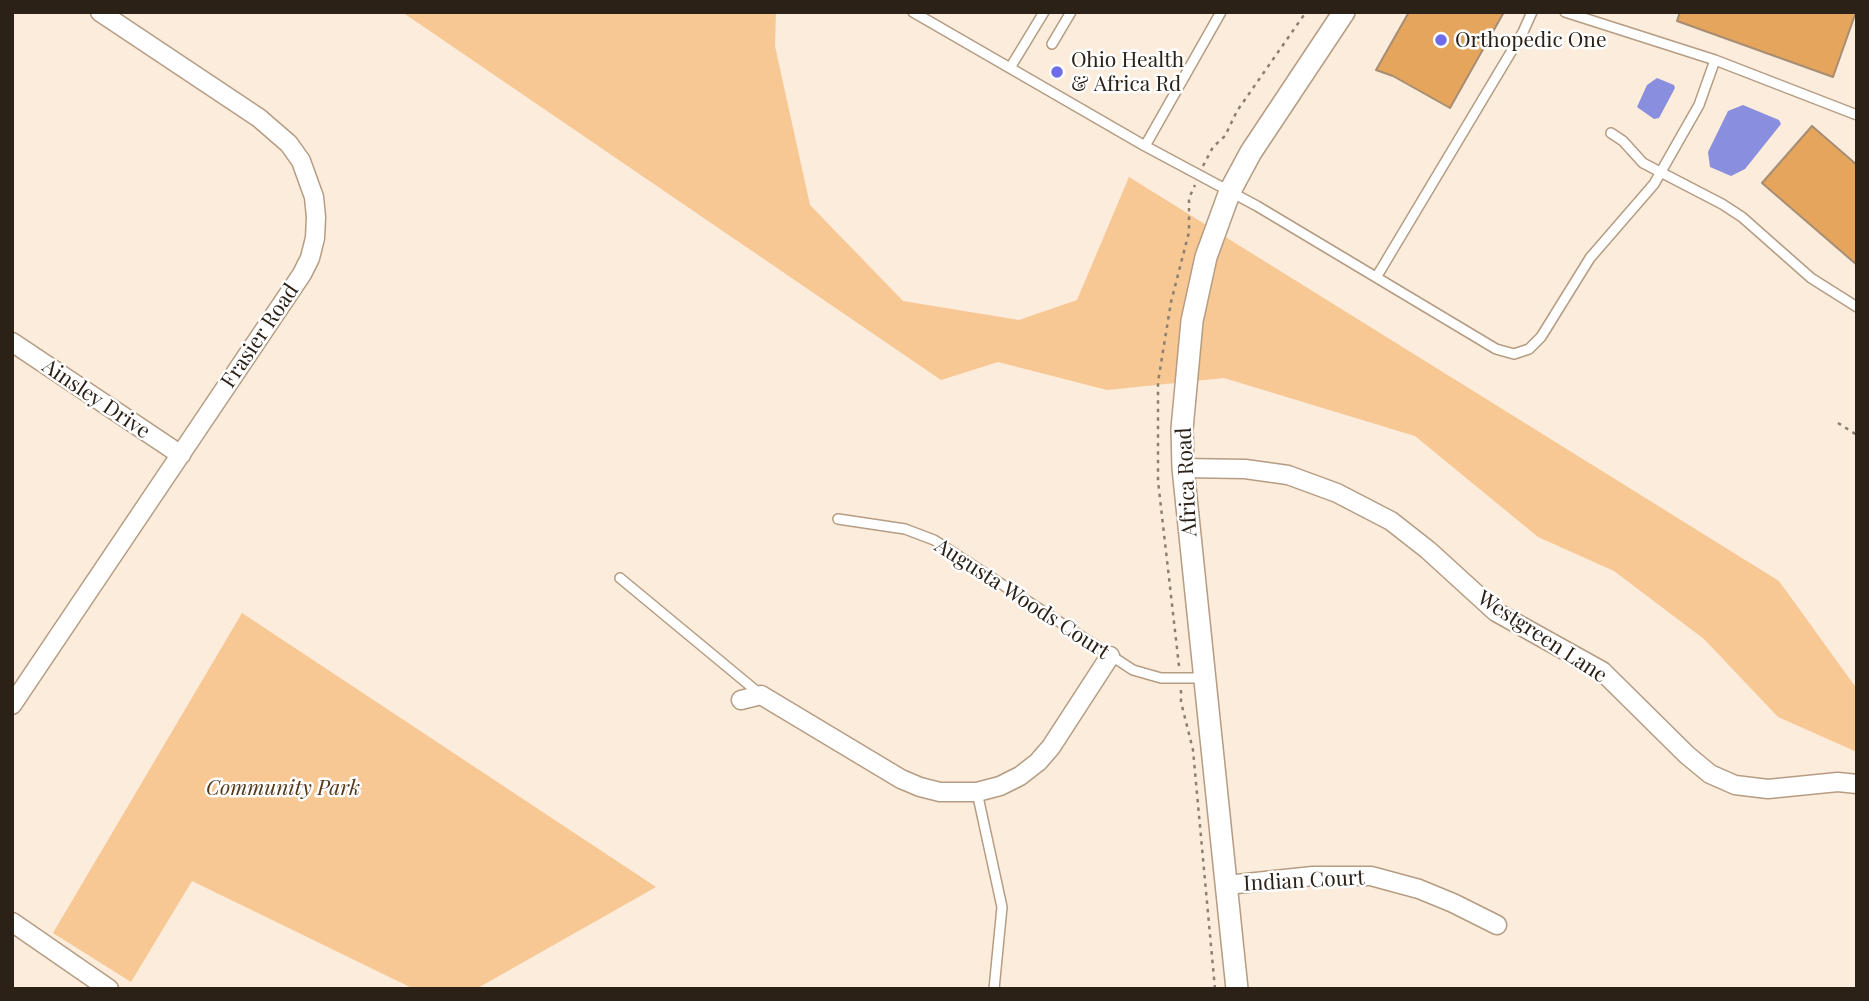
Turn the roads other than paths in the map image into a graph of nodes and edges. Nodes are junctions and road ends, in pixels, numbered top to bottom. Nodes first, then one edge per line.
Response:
1 (100, 12) edge
2 (914, 12) edge
3 (1044, 12) edge
4 (1071, 12) edge
5 (1221, 12) edge
6 (1344, 12) edge
7 (1532, 12) edge
8 (1565, 12) edge
9 (1052, 44) dead end
10 (1715, 60) junction
11 (1010, 68) junction
12 (1857, 116) edge
13 (1611, 132) dead end
14 (1145, 146) junction
15 (1659, 173) junction
16 (1230, 191) junction
17 (1377, 276) junction
18 (1857, 307) edge
19 (12, 342) edge
20 (181, 455) junction
21 (1183, 468) junction
22 (838, 519) dead end
23 (620, 578) dead end
24 (1111, 656) junction
25 (1205, 678) junction
26 (761, 695) junction
27 (741, 700) dead end
28 (12, 705) edge
29 (1857, 784) edge
30 (977, 792) junction
31 (1227, 885) junction
32 (12, 922) edge
33 (1497, 925) dead end
34 (109, 989) edge
35 (994, 989) edge
36 (1237, 989) edge

1 - 20 street, Frasier Road
2 - 11 lane
3 - 11 lane
4 - 9 lane
5 - 14 lane
6 - 16 street, Africa Road
7 - 17 lane
8 - 10 lane
10 - 12 lane
10 - 15 lane
11 - 14 lane
13 - 15 lane
14 - 16 lane
15 - 17 lane
15 - 18 lane
16 - 17 lane
16 - 21 street, Africa Road
19 - 20 street, Ainsley Drive
20 - 28 street, Frasier Road
21 - 25 street, Africa Road
21 - 29 street, Westgreen Lane
22 - 24 lane, Augusta Woods Court
23 - 26 lane
24 - 25 lane, Augusta Woods Court
24 - 30 street
25 - 31 street, Africa Road
26 - 27 street
26 - 30 street
30 - 35 lane
31 - 33 street, Indian Court
31 - 36 street, Africa Road
32 - 34 street

